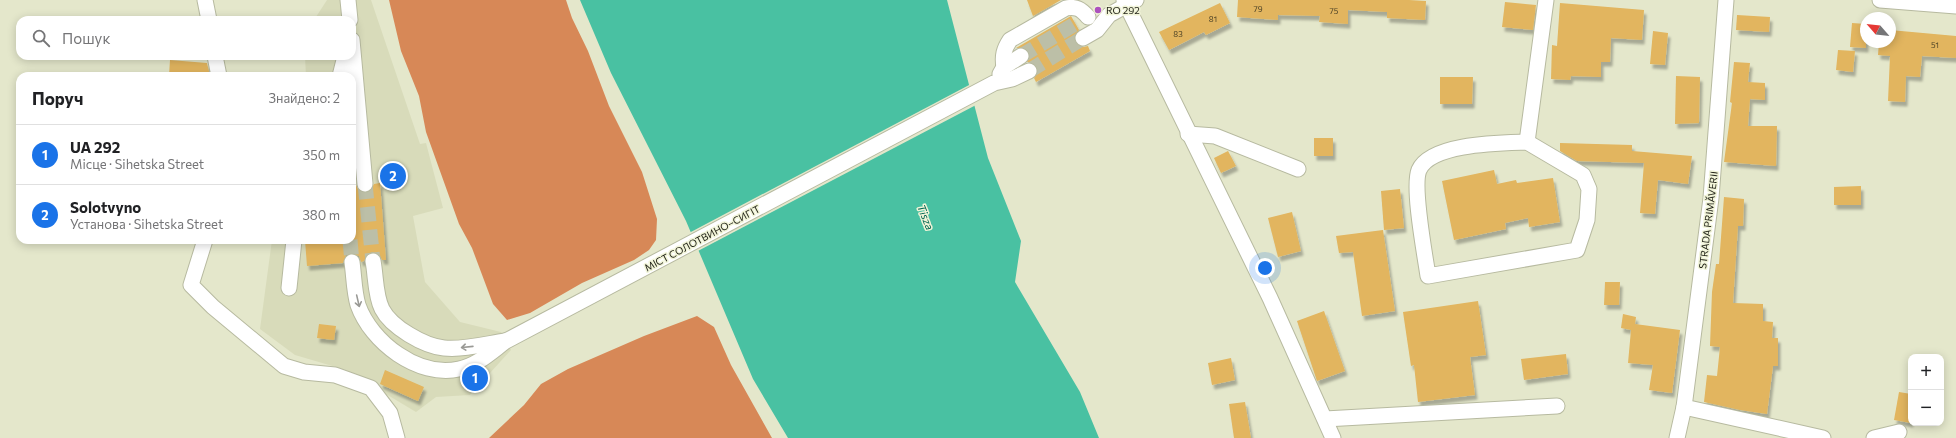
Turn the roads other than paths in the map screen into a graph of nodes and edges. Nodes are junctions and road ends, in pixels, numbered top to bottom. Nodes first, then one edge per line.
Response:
1 (205, 0) edge
2 (348, 0) edge
3 (1546, 0) edge
4 (1726, 0) edge
5 (1880, 0) edge
6 (1129, 2) edge
7 (1956, 6) edge
8 (1109, 15) junction
9 (208, 16) edge
10 (350, 16) edge
11 (1083, 38) tunnel mouth
12 (1021, 56) tunnel mouth
13 (216, 60) edge
14 (344, 60) edge
15 (353, 60) edge
16 (1004, 67) junction
17 (1029, 71) tunnel mouth
18 (218, 72) edge
19 (341, 72) edge
20 (354, 72) edge
21 (994, 83) junction
22 (356, 123) edge
23 (1188, 134) junction
24 (1527, 142) junction
25 (357, 144) edge
26 (1298, 169) dead end
27 (365, 184) tunnel mouth
28 (204, 244) edge
29 (294, 244) edge
30 (373, 261) tunnel mouth
31 (352, 262) tunnel mouth
32 (289, 288) dead end
33 (400, 328) junction
34 (510, 339) junction
35 (388, 347) junction
36 (1558, 406) dead end
37 (1684, 407) junction
38 (1325, 419) junction
39 (1899, 432) dead end
40 (397, 438) edge
41 (1333, 438) edge
42 (1677, 438) edge
43 (1823, 438) edge
44 (1874, 438) edge

1 - 9 street
2 - 10 street
3 - 24 street
4 - 37 street, STRADA PRIMĂVERII
5 - 7 street
6 - 8 street
6 - 23 street
8 - 11 street
8 - 16 street
12 - 16 street
13 - 18 street
14 - 19 street
15 - 20 street
16 - 21 street
17 - 21 street
21 - 34 street, МІСТ СОЛОТВИНО–СИГІТ
22 - 25 street
23 - 26 street
23 - 38 street
24 - 24 street
25 - 27 street
28 - 40 street
29 - 32 street
30 - 33 street
31 -> 35 street
34 -> 33 street
33 - 35 street
34 - 35 street
36 - 38 street
37 - 42 street, STRADA PRIMĂVERII
37 - 43 street
38 - 41 street
39 - 44 street

